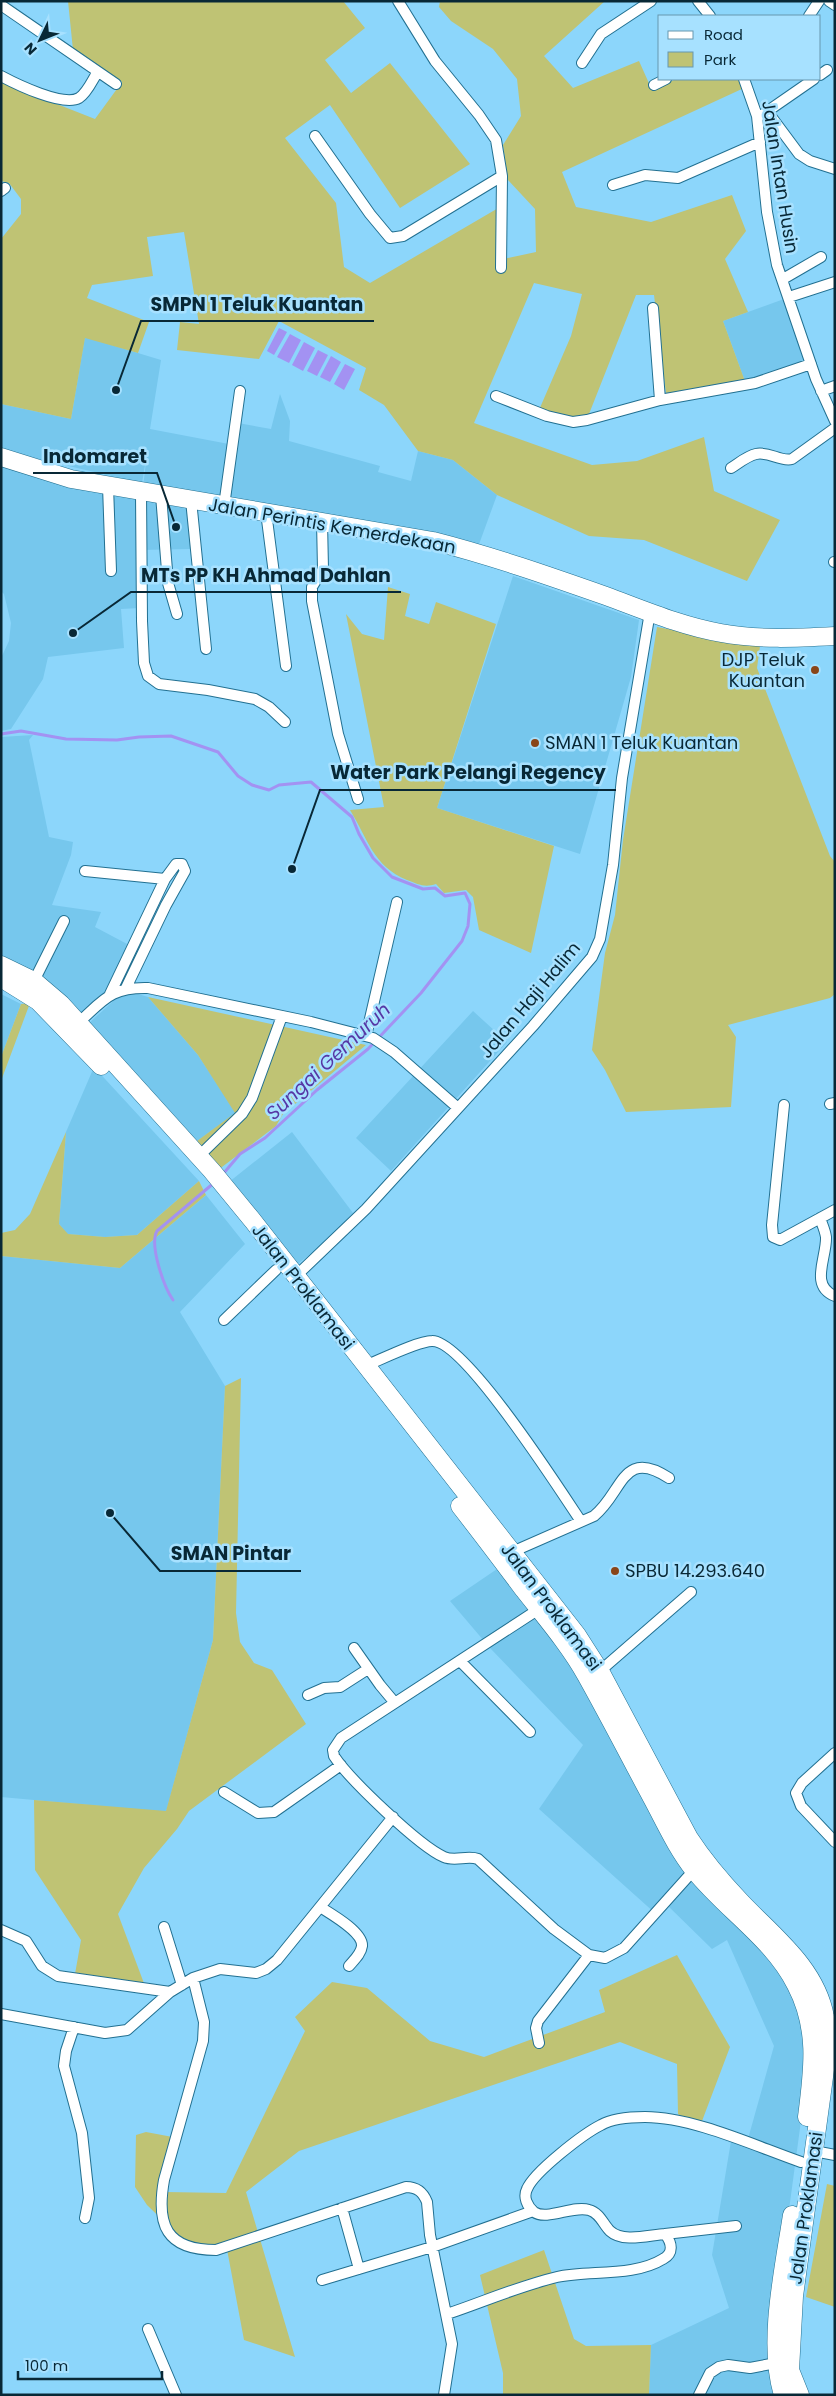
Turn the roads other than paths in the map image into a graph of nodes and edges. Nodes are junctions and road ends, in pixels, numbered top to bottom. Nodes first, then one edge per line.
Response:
1 (398, 1) edge
2 (651, 1) edge
3 (698, 1) edge
4 (819, 1) edge
5 (829, 1) edge
6 (835, 5) edge
7 (1, 6) edge
8 (709, 15) edge
9 (810, 15) edge
10 (582, 64) dead end
11 (97, 72) junction
12 (1, 76) edge
13 (664, 80) edge
14 (744, 80) edge
15 (813, 80) edge
16 (116, 84) dead end
17 (654, 85) dead end
18 (767, 111) junction
19 (757, 118) junction
20 (315, 136) dead end
21 (760, 142) junction
22 (835, 169) edge
23 (502, 176) junction
24 (614, 185) dead end
25 (821, 257) dead end
26 (502, 268) dead end
27 (782, 279) junction
28 (835, 282) edge
29 (789, 297) junction
30 (653, 308) dead end
31 (811, 364) junction
32 (835, 386) edge
33 (240, 391) dead end
34 (821, 391) junction
35 (496, 396) dead end
36 (660, 400) junction
37 (835, 421) edge
38 (835, 428) edge
39 (1, 457) edge
40 (731, 468) dead end
41 (108, 486) junction
42 (141, 492) junction
43 (161, 495) junction
44 (190, 500) junction
45 (224, 506) junction
46 (266, 512) junction
47 (322, 521) junction
48 (111, 570) dead end
49 (650, 612) junction
50 (178, 614) dead end
51 (835, 636) edge
52 (206, 649) dead end
53 (286, 666) dead end
54 (285, 722) dead end
55 (358, 799) dead end
56 (85, 871) dead end
57 (165, 879) junction
58 (397, 902) dead end
59 (64, 921) dead end
60 (1, 965) edge
61 (1, 978) edge
62 (34, 981) junction
63 (126, 988) junction
64 (110, 994) junction
65 (56, 1009) junction
66 (282, 1016) junction
67 (78, 1022) junction
68 (374, 1039) junction
69 (784, 1105) dead end
70 (458, 1108) junction
71 (194, 1160) junction
72 (835, 1210) edge
73 (820, 1218) junction
74 (249, 1225) junction
75 (276, 1270) junction
76 (296, 1276) junction
77 (835, 1296) edge
78 (224, 1320) dead end
79 (365, 1366) junction
80 (670, 1478) dead end
81 (580, 1520) junction
82 (482, 1523) junction
83 (512, 1552) junction
84 (691, 1592) dead end
85 (539, 1609) junction
86 (354, 1648) dead end
87 (460, 1660) junction
88 (368, 1669) junction
89 (600, 1672) junction
90 (308, 1695) dead end
91 (395, 1703) junction
92 (530, 1732) dead end
93 (835, 1753) edge
94 (340, 1765) junction
95 (224, 1792) dead end
96 (663, 1804) junction
97 (393, 1817) junction
98 (835, 1842) edge
99 (694, 1870) junction
100 (320, 1907) junction
101 (164, 1927) dead end
102 (1, 1930) edge
103 (589, 1955) junction
104 (349, 1966) dead end
105 (193, 1978) junction
106 (182, 1985) junction
107 (170, 1992) junction
108 (830, 2012) edge
109 (1, 2014) edge
110 (74, 2027) junction
111 (539, 2043) dead end
112 (835, 2155) edge
113 (807, 2156) junction
114 (342, 2208) junction
115 (533, 2211) junction
116 (85, 2218) dead end
117 (736, 2226) dead end
118 (665, 2234) junction
119 (796, 2234) junction
120 (432, 2247) junction
121 (359, 2269) junction
122 (322, 2280) dead end
123 (447, 2314) junction
124 (148, 2329) dead end
125 (776, 2364) junction
126 (176, 2395) edge
127 (444, 2395) edge
128 (699, 2395) edge
129 (783, 2395) edge
130 (800, 2395) edge

1 - 23 street
2 - 10 street
3 - 8 street
4 - 9 street
5 - 6 street
7 - 11 street
11 - 12 street
11 - 16 street
13 - 17 street
14 - 19 street, Jalan Intan Husin
15 - 18 street
18 - 19 street
18 - 22 street
19 - 21 street, Jalan Intan Husin
20 - 23 street
21 - 24 street
21 - 27 street, Jalan Intan Husin
23 - 26 street
25 - 27 street
27 - 29 street, Jalan Intan Husin
28 - 29 street
29 - 31 street, Jalan Intan Husin
30 - 36 street
31 - 34 street, Jalan Intan Husin
31 - 36 street
32 - 34 street
33 - 45 street
34 - 37 street, Jalan Intan Husin
35 - 36 street
38 - 40 street
39 - 41 highway, Jalan Perintis Kemerdekaan
41 - 42 highway, Jalan Perintis Kemerdekaan
41 - 48 street
42 - 43 highway, Jalan Perintis Kemerdekaan
42 - 54 street
43 - 44 highway, Jalan Perintis Kemerdekaan
43 - 50 street
44 - 45 highway, Jalan Perintis Kemerdekaan
44 - 52 street
45 - 46 highway, Jalan Perintis Kemerdekaan
46 - 47 highway, Jalan Perintis Kemerdekaan
46 - 53 street
47 - 49 highway, Jalan Perintis Kemerdekaan
47 - 55 street
49 - 51 highway, Jalan Perintis Kemerdekaan
49 - 70 street, Jalan Haji Halim
56 - 57 street
57 - 63 street
57 - 64 street
58 - 68 street
59 - 62 street
60 - 62 highway, Jalan Proklamasi
61 - 65 highway, Jalan Proklamasi
62 - 65 highway, Jalan Proklamasi
63 - 64 street
63 - 66 street
64 - 67 street
65 - 67 highway, Jalan Proklamasi
65 - 71 highway, Jalan Proklamasi
66 - 68 street
66 - 71 street
67 - 71 highway, Jalan Proklamasi
68 - 70 street
69 - 73 street
70 - 76 street, Jalan Haji Halim
71 - 74 highway, Jalan Proklamasi
72 - 73 street
73 - 77 street
74 - 75 highway, Jalan Proklamasi
74 - 76 highway, Jalan Proklamasi
75 - 78 street
75 - 82 highway, Jalan Proklamasi
76 - 79 highway, Jalan Proklamasi
79 - 81 street
79 - 82 highway, Jalan Proklamasi
80 - 81 street
81 - 83 street
82 - 83 highway, Jalan Proklamasi
82 - 85 highway, Jalan Proklamasi
83 - 89 highway, Jalan Proklamasi
84 - 89 street
85 - 87 street
85 - 96 highway, Jalan Proklamasi
86 - 88 street
87 - 91 street
87 - 92 street
88 - 90 street
88 - 91 street
89 - 96 highway, Jalan Proklamasi
91 - 94 street
93 - 98 street
94 - 95 street
94 - 97 street
96 - 99 highway, Jalan Proklamasi
96 - 108 highway, Jalan Proklamasi
97 - 100 street
97 - 103 street
99 - 103 street
99 - 113 highway, Jalan Proklamasi
100 - 104 street
100 - 105 street
101 - 106 street
102 - 107 street
103 - 111 street
105 - 106 street
105 - 114 street
106 - 107 street
107 - 110 street
108 - 113 highway, Jalan Proklamasi
109 - 110 street
110 - 116 street
112 - 113 street
113 - 115 street
113 - 119 highway, Jalan Proklamasi
114 - 120 street
114 - 121 street
115 - 118 street
115 - 120 street
117 - 118 street
118 - 123 street
119 - 125 highway, Jalan Proklamasi
119 - 130 highway, Jalan Proklamasi
120 - 121 street
120 - 123 street
121 - 122 street
123 - 127 street
124 - 126 street
125 - 128 street
125 - 129 highway, Jalan Proklamasi

